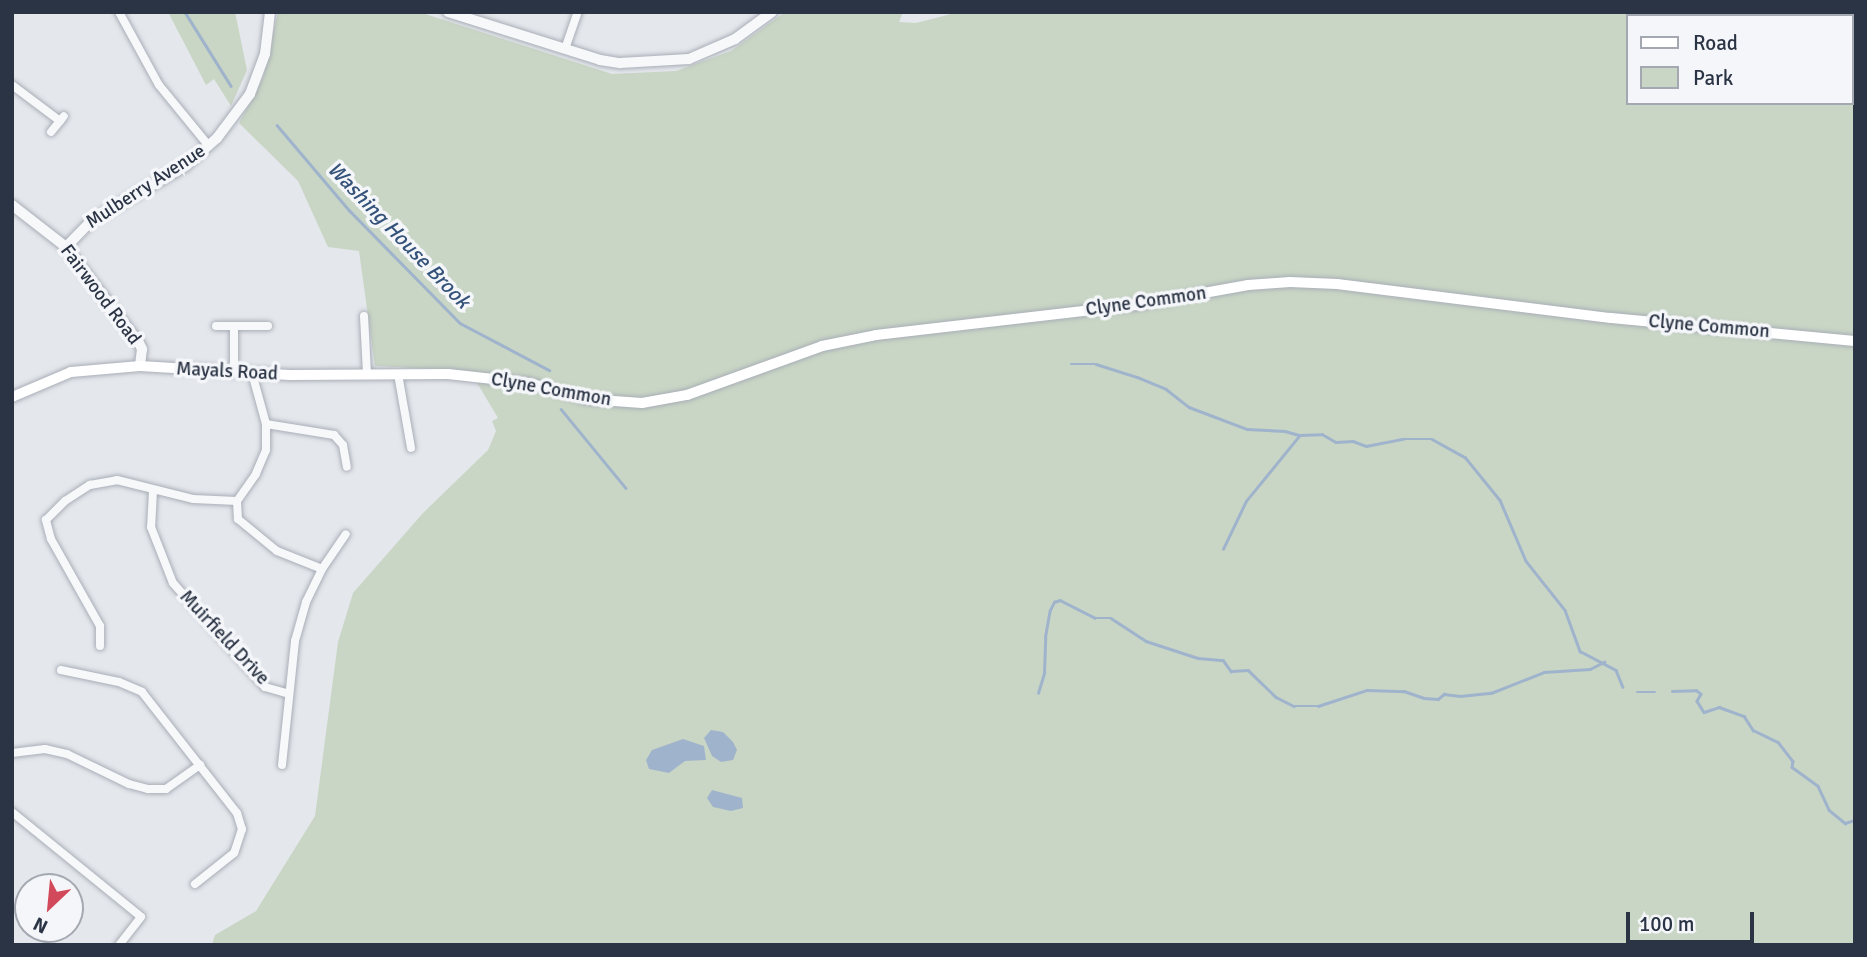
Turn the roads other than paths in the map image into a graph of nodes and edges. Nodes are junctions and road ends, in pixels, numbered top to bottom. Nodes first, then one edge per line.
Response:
1 (118, 12) edge
2 (270, 12) edge
3 (448, 12) edge
4 (578, 12) edge
5 (772, 12) edge
6 (565, 49) junction
7 (12, 86) edge
8 (51, 132) dead end
9 (209, 146) junction
10 (12, 205) edge
11 (66, 247) junction
12 (364, 316) dead end
13 (216, 326) dead end
14 (234, 326) junction
15 (268, 327) dead end
16 (1855, 341) edge
17 (140, 366) junction
18 (234, 372) junction
19 (252, 373) junction
20 (368, 373) junction
21 (398, 374) junction
22 (448, 374) joint
23 (12, 397) edge
24 (267, 424) junction
25 (411, 448) dead end
26 (347, 467) dead end
27 (153, 491) junction
28 (237, 500) junction
29 (346, 534) dead end
30 (322, 569) junction
31 (100, 646) dead end
32 (61, 670) dead end
33 (289, 694) junction
34 (12, 753) edge
35 (200, 765) junction
36 (282, 765) dead end
37 (12, 811) edge
38 (195, 884) dead end
39 (118, 945) edge

1 - 9 street
2 - 9 street, Mulberry Avenue
3 - 6 street
4 - 6 street
5 - 6 street
7 - 8 street
9 - 11 street, Mulberry Avenue
10 - 11 street, Fairwood Road
11 - 17 street, Fairwood Road
12 - 20 street
13 - 14 street
14 - 15 street
14 - 18 street
16 - 22 main road, Clyne Common
17 - 18 main road, Mayals Road
17 - 23 main road, Mayals Road
18 - 19 main road, Mayals Road
19 - 20 main road, Mayals Road
19 - 24 street
20 - 21 main road, Mayals Road
21 - 22 main road, Mayals Road
21 - 25 street
24 - 26 street
24 - 28 street
27 - 28 street
27 - 31 street
27 - 33 street, Muirfield Drive
28 - 30 street
29 - 30 street
30 - 33 street
32 - 35 street
33 - 36 street
34 - 35 street
35 - 38 street
37 - 39 street

